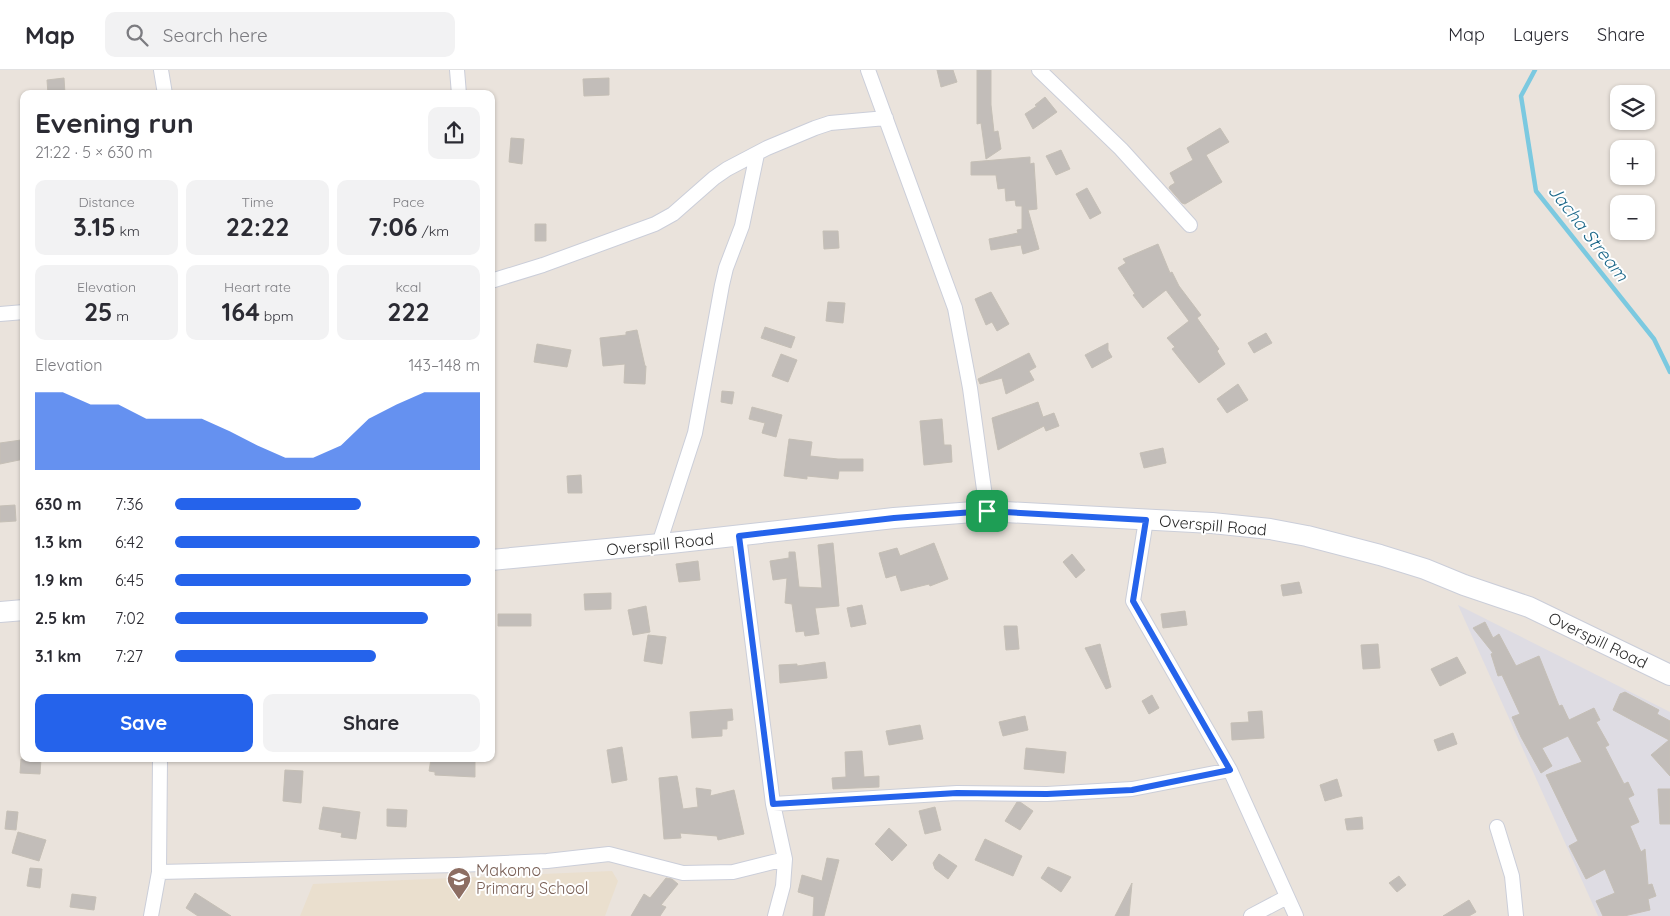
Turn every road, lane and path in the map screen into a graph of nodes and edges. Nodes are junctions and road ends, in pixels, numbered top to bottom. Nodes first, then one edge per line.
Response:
1 (161, 70) edge
2 (457, 70) edge
3 (868, 70) edge
4 (1039, 70) edge
5 (164, 90) edge
6 (459, 90) edge
7 (886, 118) junction
8 (757, 154) junction
9 (1190, 225) dead end
10 (495, 280) edge
11 (20, 312) edge
12 (0, 314) edge
13 (987, 511) junction
14 (1146, 520) junction
15 (739, 536) junction
16 (659, 544) junction
17 (495, 560) edge
18 (20, 610) edge
19 (0, 612) edge
20 (1670, 675) edge
21 (160, 762) edge
22 (1230, 770) junction
23 (773, 804) junction
24 (1497, 827) dead end
25 (785, 859) junction
26 (159, 872) junction
27 (1287, 897) junction
28 (151, 916) edge
29 (776, 916) edge
30 (1251, 916) edge
31 (1296, 916) edge
32 (1516, 916) edge

1 - 5 street
2 - 6 street
3 - 7 street
4 - 9 street
7 - 8 street
7 - 13 street
8 - 10 street
8 - 16 street
11 - 12 street
13 - 14 street, Overspill Road
13 - 15 street, Overspill Road
14 - 20 street, Overspill Road
14 - 22 street
15 - 16 street, Overspill Road
15 - 23 street
16 - 17 street, Overspill Road
18 - 19 street
21 - 26 street
22 - 23 street
22 - 27 street
23 - 25 street
24 - 32 street
25 - 26 street
25 - 29 street
26 - 28 street
27 - 30 street
27 - 31 street

